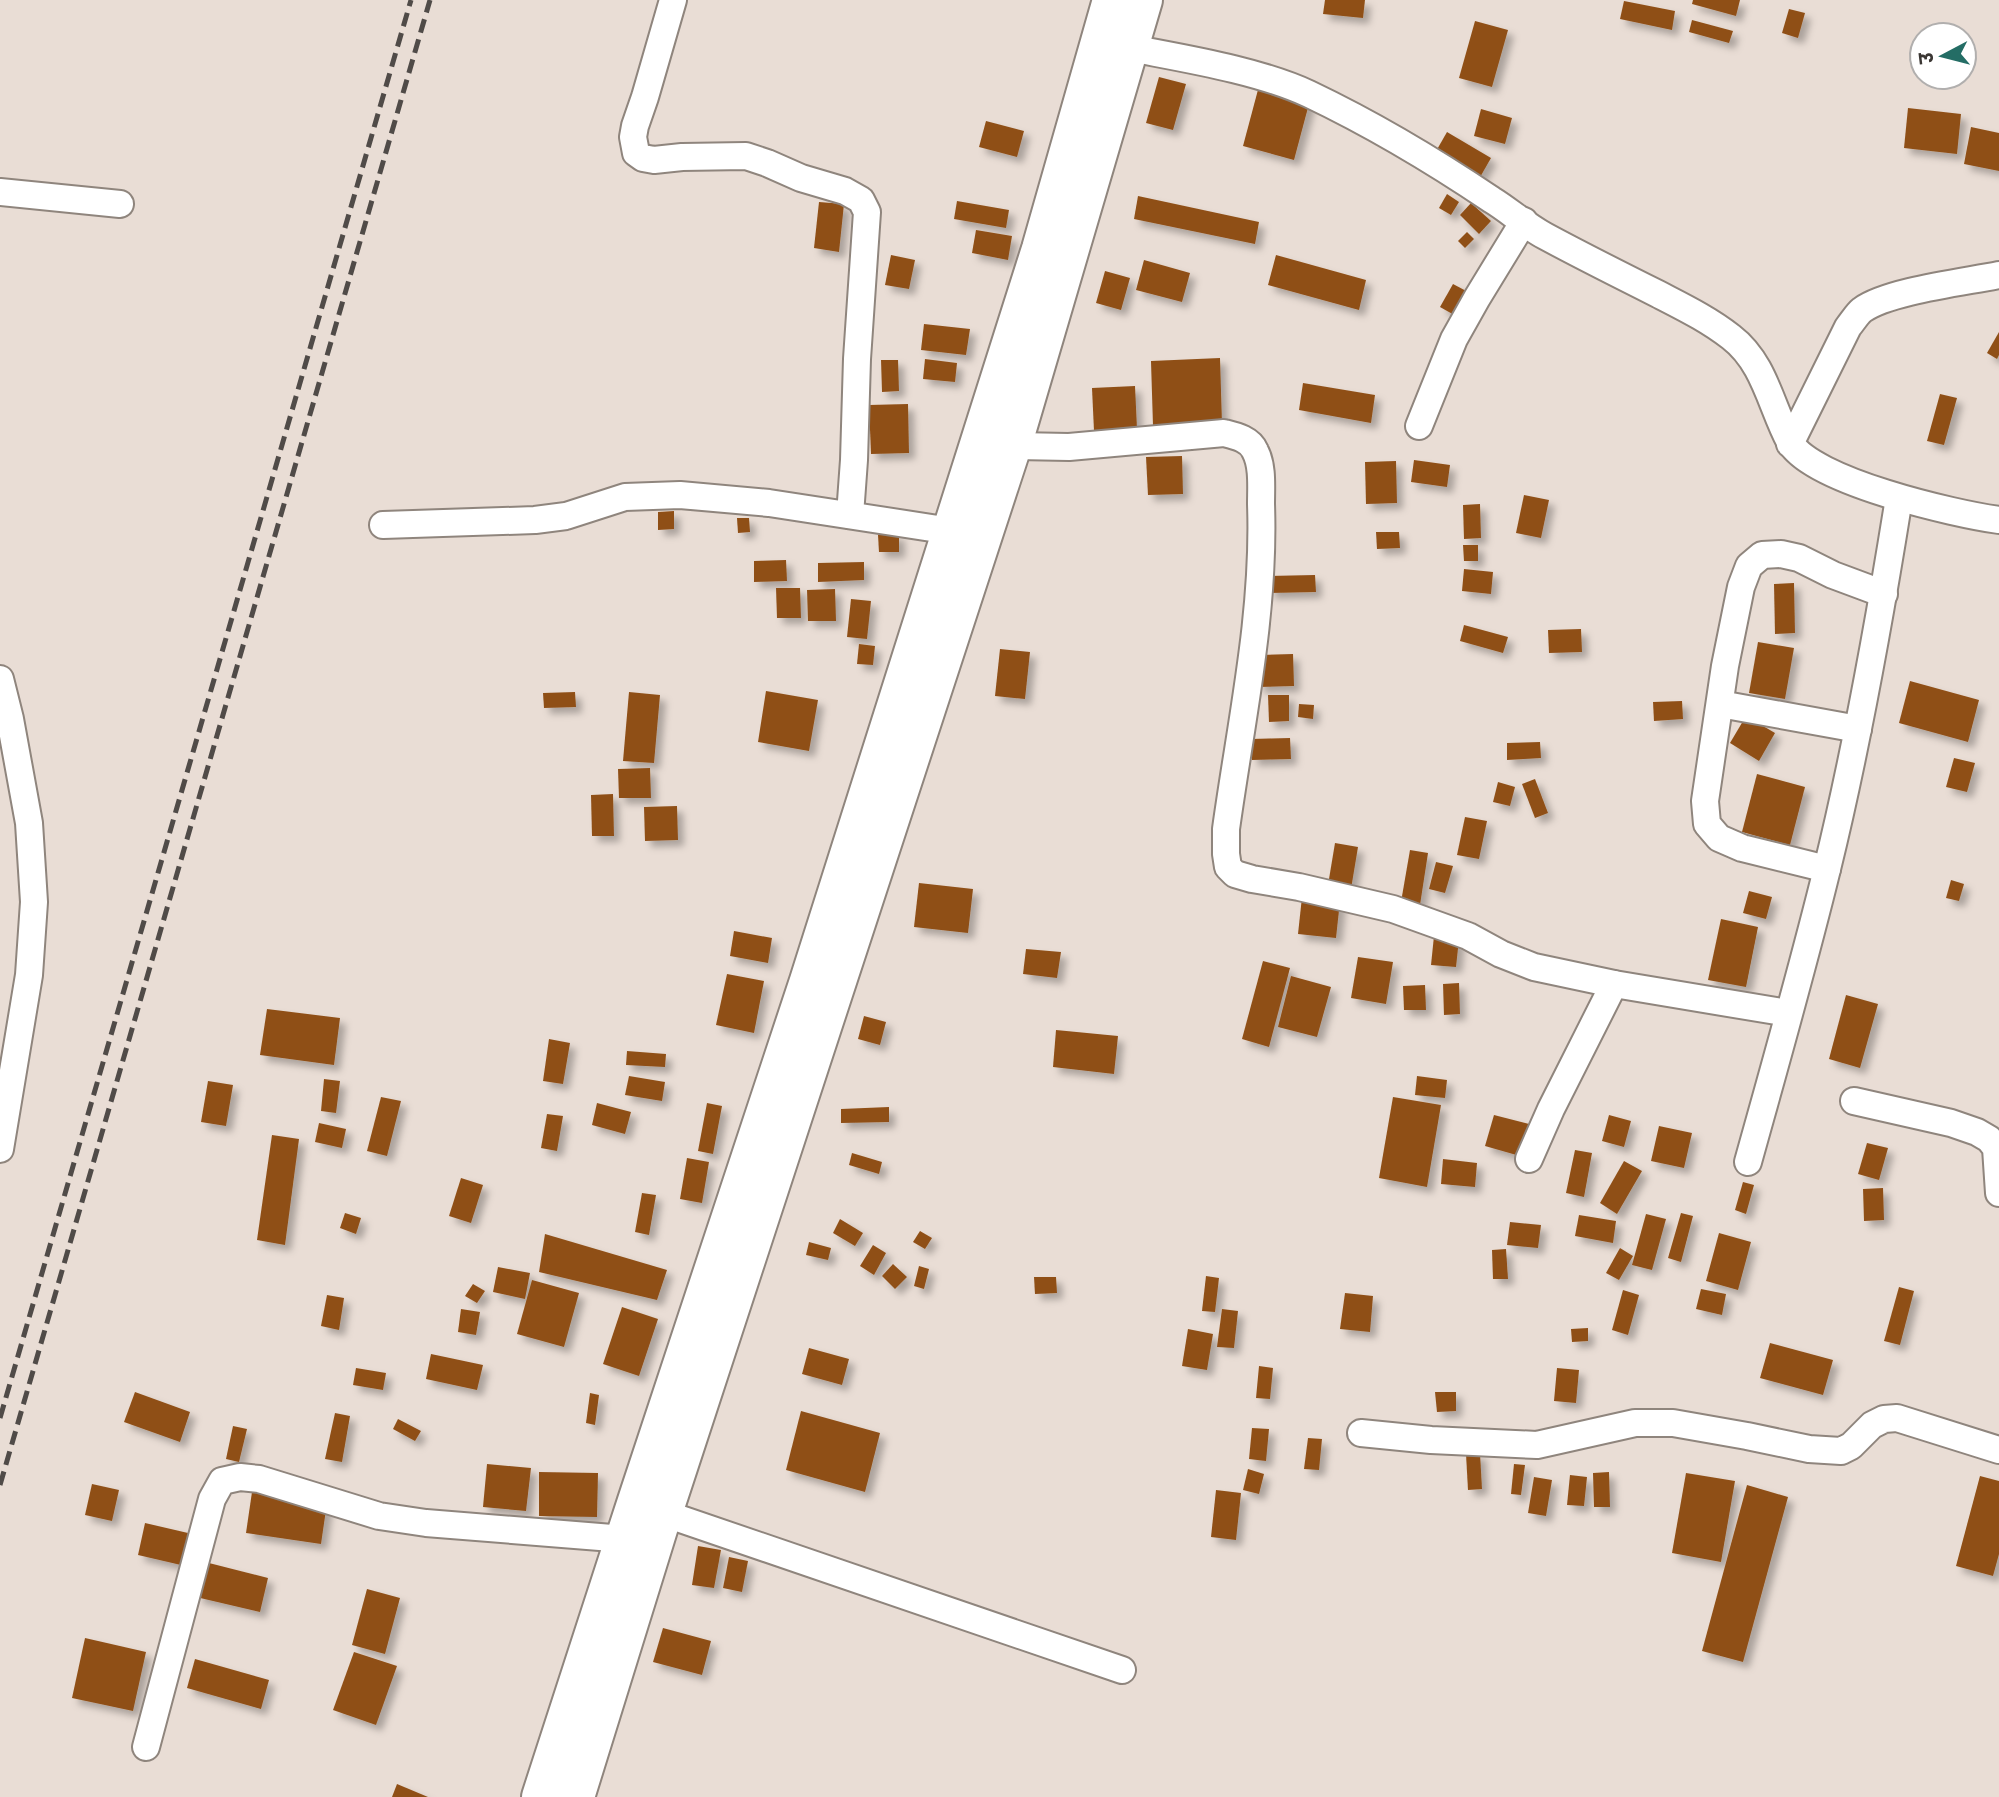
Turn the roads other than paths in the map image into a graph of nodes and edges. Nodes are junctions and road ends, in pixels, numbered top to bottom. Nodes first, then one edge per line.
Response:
1 (674, 0) edge
2 (1112, 0) edge
3 (1143, 0) edge
4 (1130, 48) junction
5 (0, 192) edge
6 (120, 204) dead end
7 (1524, 221) junction
8 (1999, 275) edge
9 (1419, 426) dead end
10 (1790, 444) junction
11 (1012, 446) junction
12 (1899, 498) junction
13 (850, 515) junction
14 (1999, 520) edge
15 (383, 525) dead end
16 (951, 531) junction
17 (1884, 594) junction
18 (0, 679) edge
19 (1720, 704) junction
20 (1858, 729) junction
21 (1827, 869) junction
22 (1614, 984) junction
23 (1788, 1013) junction
24 (1853, 1101) dead end
25 (4, 1105) edge
26 (0, 1149) edge
27 (1529, 1159) dead end
28 (1748, 1162) dead end
29 (1999, 1193) edge
30 (1361, 1433) dead end
31 (1999, 1450) edge
32 (663, 1513) junction
33 (625, 1539) junction
34 (1122, 1670) dead end
35 (146, 1747) dead end
36 (541, 1797) edge
37 (575, 1797) edge

1 - 13 street
2 - 16 highway
3 - 4 highway
4 - 7 street
4 - 11 highway
5 - 6 street
7 - 9 street
7 - 10 street
8 - 10 street
10 - 12 street
11 - 22 street
11 - 32 highway
12 - 14 street
12 - 17 street
13 - 15 street
13 - 16 street
16 - 33 highway
17 - 19 street
17 - 20 street
18 - 25 street
19 - 20 street
19 - 21 street
20 - 21 street
21 - 23 street
22 - 23 street
22 - 27 street
23 - 28 street
24 - 29 street
25 - 26 street
30 - 31 street
32 - 34 street
32 - 37 highway
33 - 35 street
33 - 36 highway

